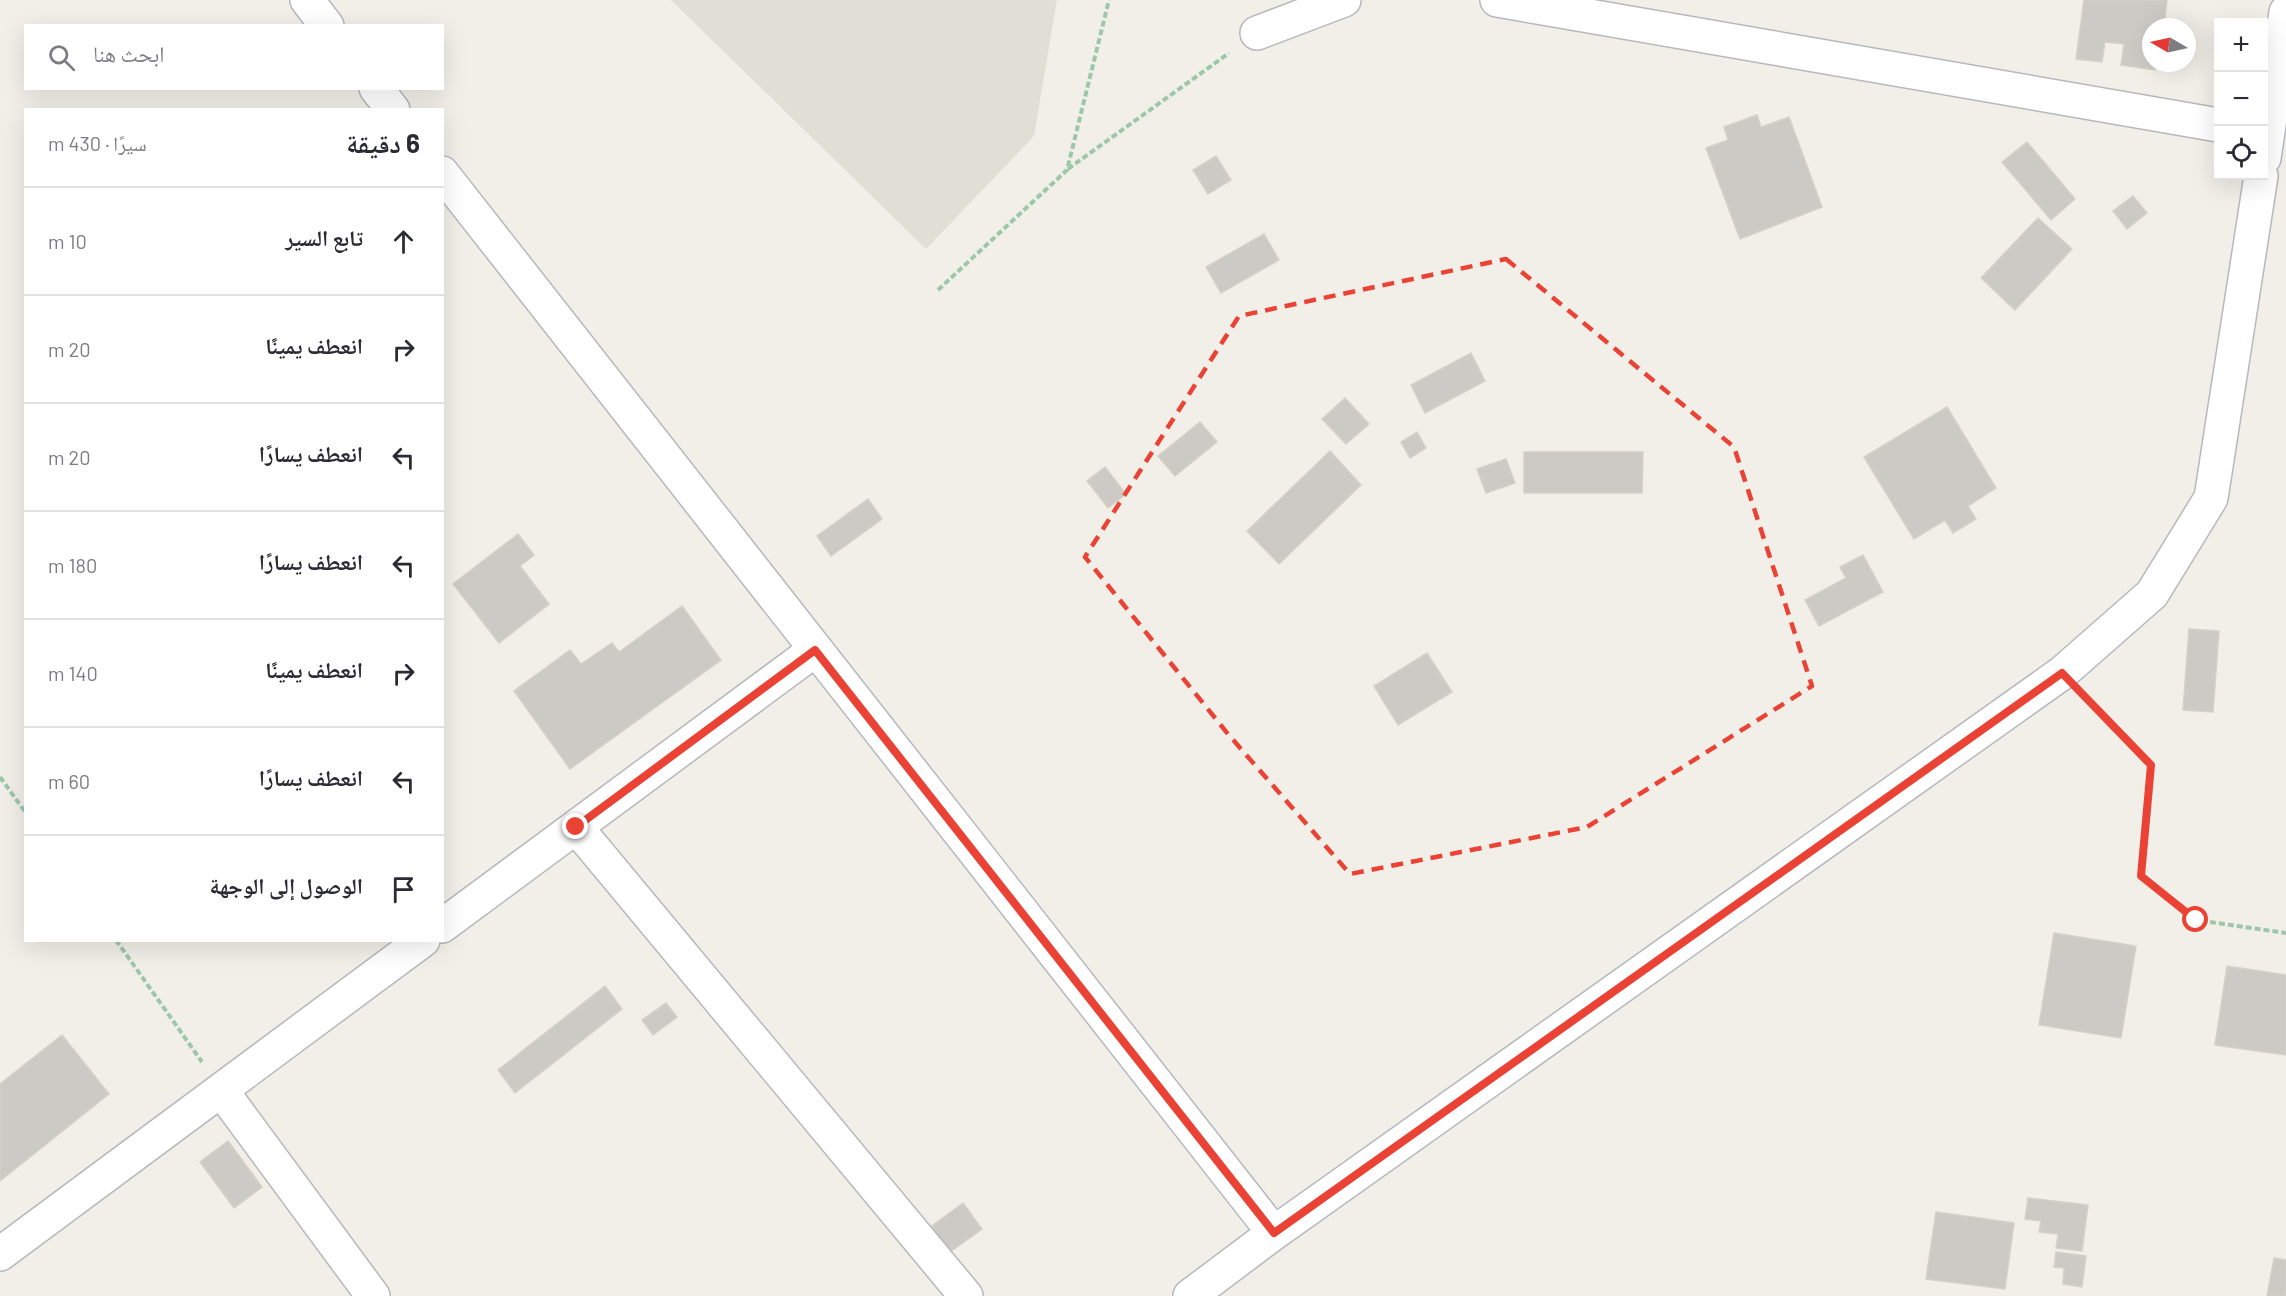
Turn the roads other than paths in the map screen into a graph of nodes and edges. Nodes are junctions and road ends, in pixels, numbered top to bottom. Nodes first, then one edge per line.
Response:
1 (307, 0) edge
2 (1344, 0) edge
3 (1497, 0) edge
4 (2286, 12) edge
5 (325, 24) edge
6 (1257, 33) road end
7 (378, 90) edge
8 (391, 108) edge
9 (2214, 124) edge
10 (2267, 126) edge
11 (444, 176) edge
12 (2260, 180) edge
13 (815, 650) junction
14 (576, 827) junction
15 (444, 925) edge
16 (420, 942) edge
17 (221, 1090) junction
18 (1274, 1233) junction
19 (0, 1254) edge
20 (373, 1296) edge
21 (966, 1296) edge
22 (1190, 1296) edge

1 - 5 street
2 - 6 street
3 - 9 street
4 - 10 street
7 - 8 street
11 - 13 street
12 - 18 street
13 - 14 street
13 - 18 street
14 - 15 street
14 - 21 street
16 - 17 street
17 - 19 street
17 - 20 street
18 - 22 street

